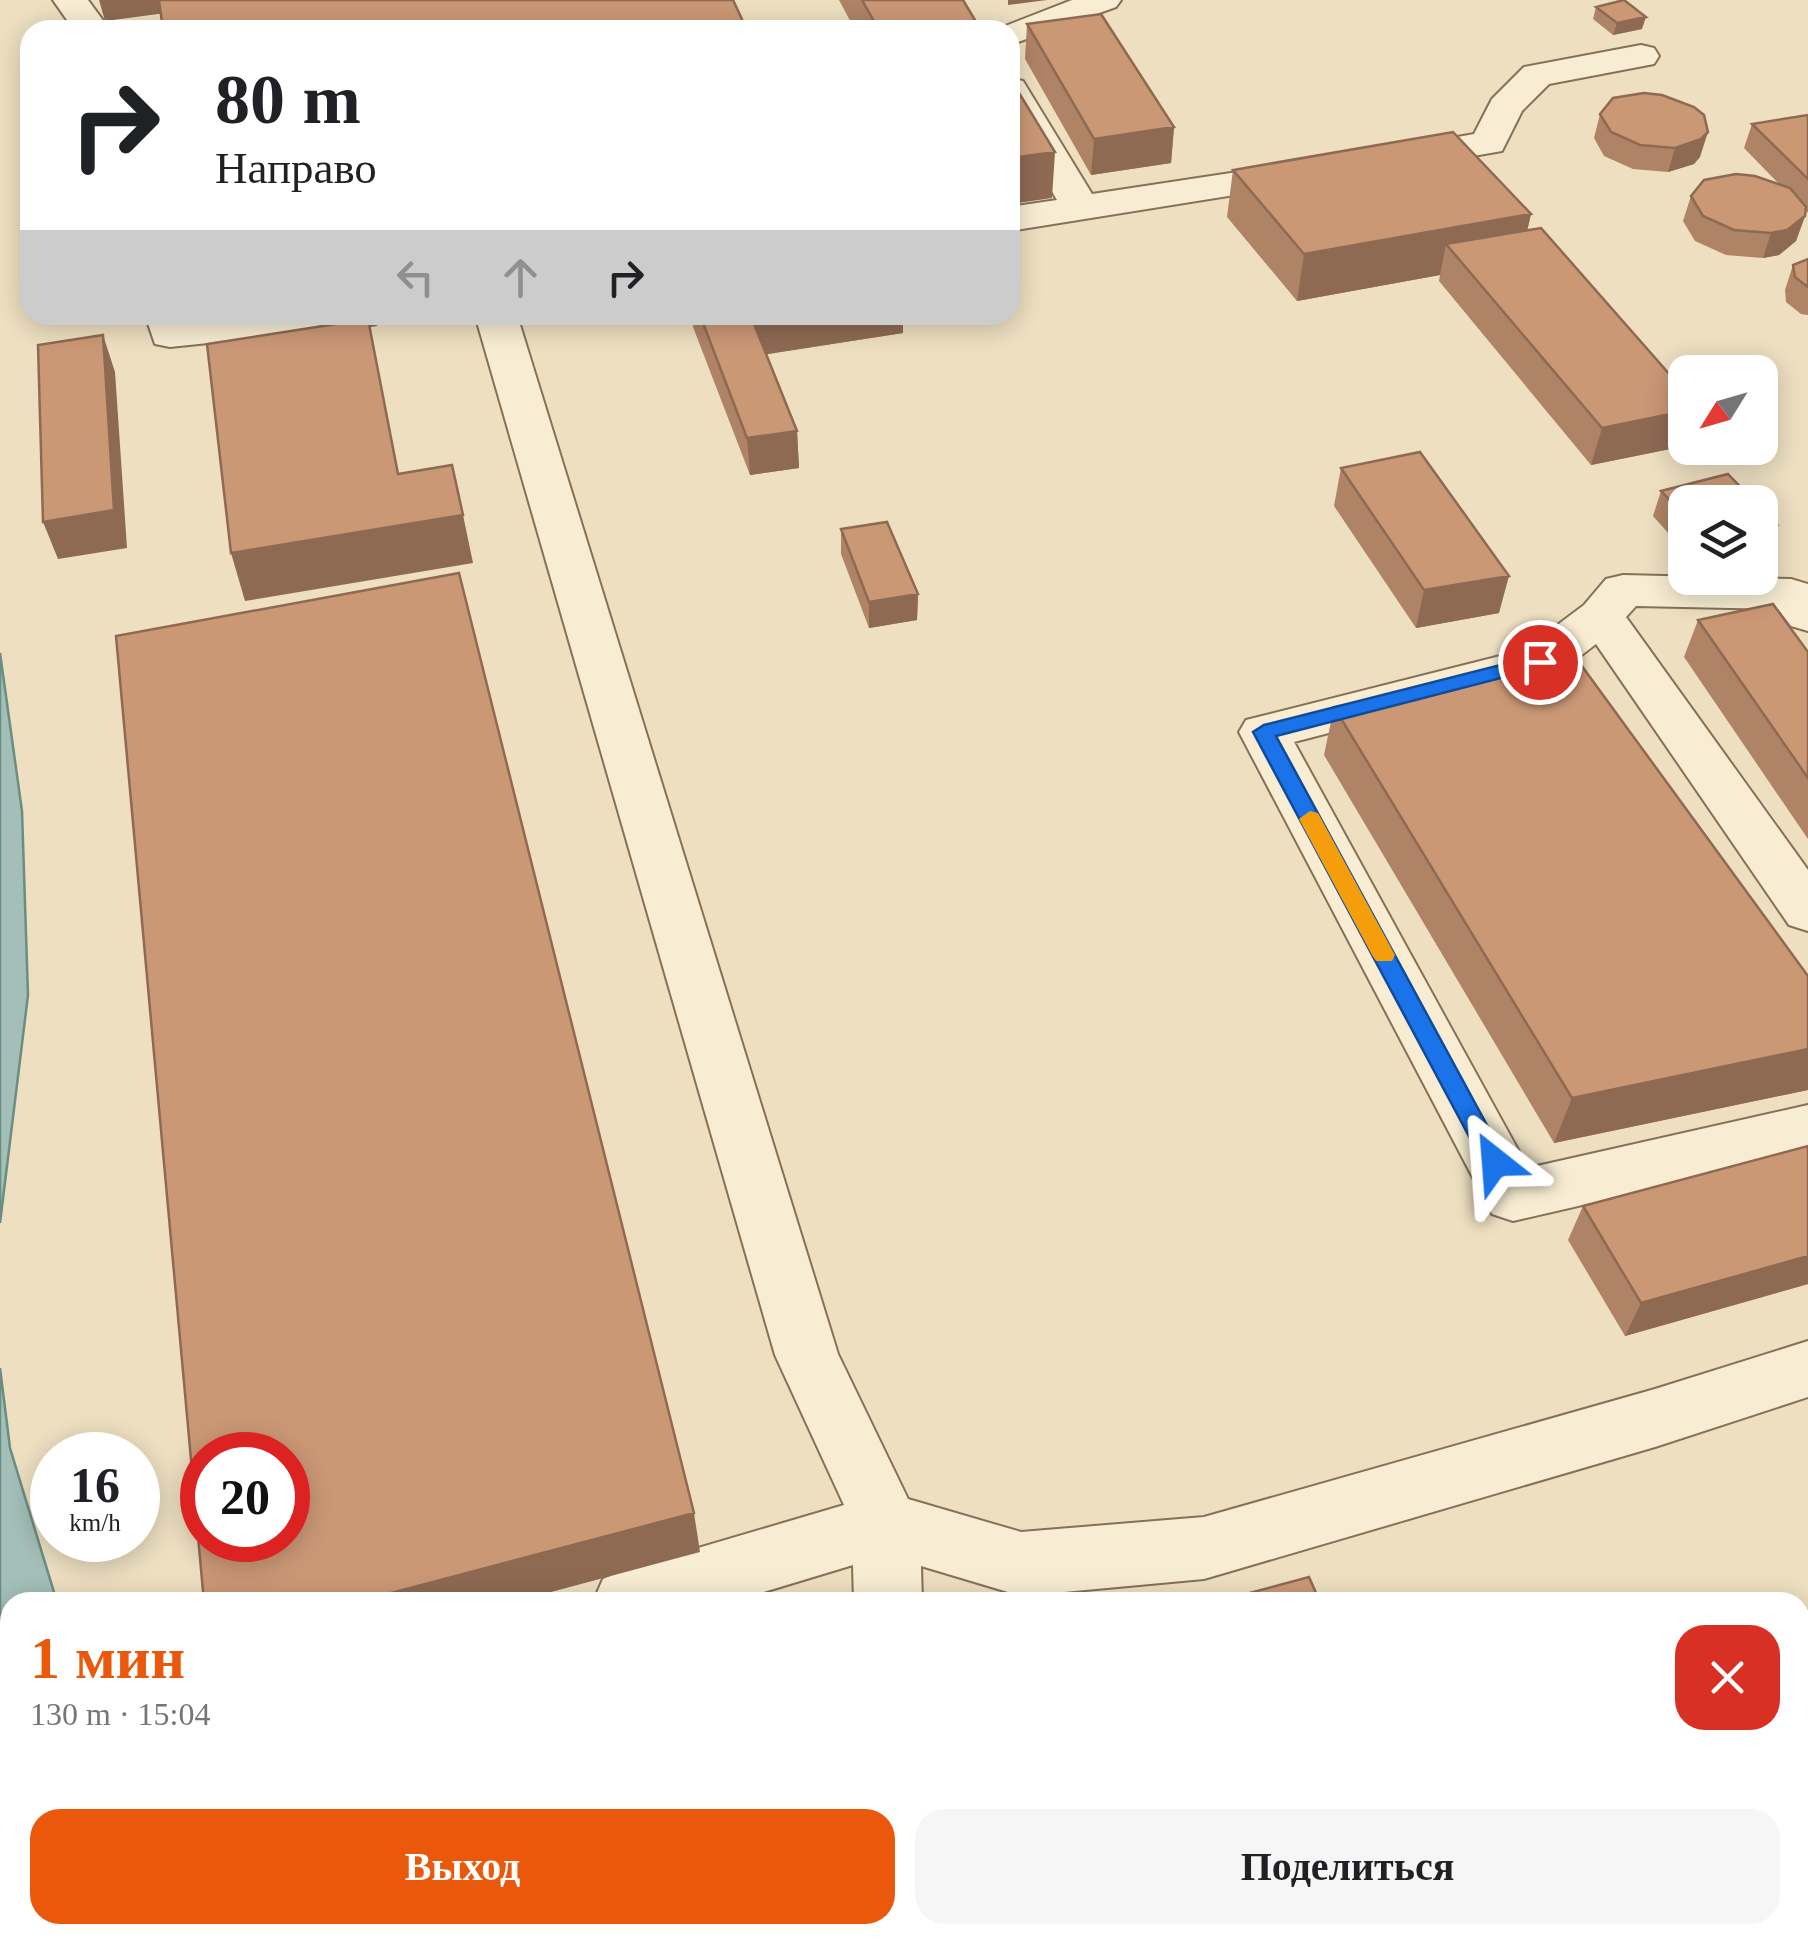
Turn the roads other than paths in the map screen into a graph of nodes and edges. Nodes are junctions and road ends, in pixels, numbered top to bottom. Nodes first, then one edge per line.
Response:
1 (1104, 0) edge
2 (1020, 30) edge
3 (1642, 56) dead end
4 (1020, 106) edge
5 (1081, 208) junction
6 (1020, 218) edge
7 (168, 325) edge
8 (266, 325) edge
9 (499, 325) edge
10 (1602, 616) junction
11 (1808, 616) edge
12 (1808, 911) edge
13 (1808, 1128) edge
14 (1808, 1369) edge
15 (886, 1524) junction
16 (661, 1592) edge
17 (888, 1592) edge

1 - 2 street
3 - 5 street
4 - 5 street
5 - 6 street
7 - 8 street
9 - 15 street
10 - 11 street
10 - 12 street
10 - 13 street
14 - 15 street
15 - 16 street
15 - 17 street

